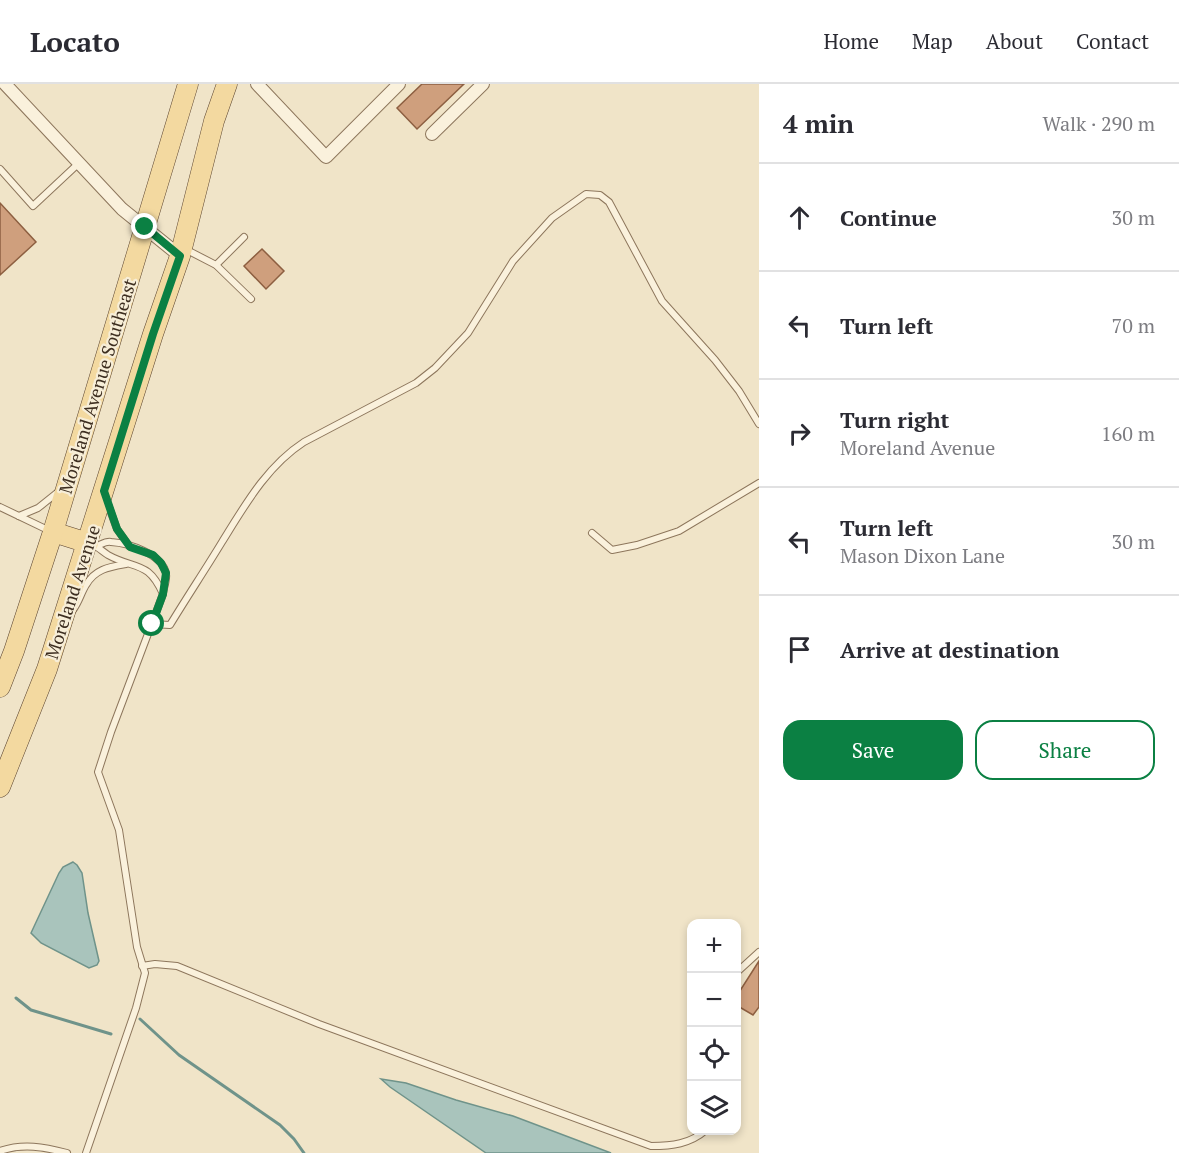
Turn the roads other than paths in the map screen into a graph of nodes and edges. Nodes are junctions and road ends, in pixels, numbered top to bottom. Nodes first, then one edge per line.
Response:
1 (188, 84) edge
2 (227, 84) edge
3 (257, 84) edge
4 (399, 84) edge
5 (483, 84) edge
6 (10, 86) edge
7 (432, 134) dead end
8 (79, 163) junction
9 (0, 169) edge
10 (145, 227) junction
11 (244, 237) dead end
12 (181, 252) junction
13 (216, 265) junction
14 (251, 299) dead end
15 (759, 424) edge
16 (69, 480) junction
17 (759, 483) edge
18 (104, 491) junction
19 (0, 507) edge
20 (19, 516) junction
21 (53, 532) junction
22 (592, 533) dead end
23 (92, 545) junction
24 (130, 547) junction
25 (127, 563) junction
26 (163, 594) junction
27 (63, 622) junction
28 (152, 624) junction
29 (0, 687) edge
30 (0, 787) edge
31 (759, 952) edge
32 (142, 966) junction
33 (741, 968) edge
34 (700, 1135) edge
35 (0, 1151) edge
36 (67, 1153) edge
37 (86, 1153) edge

1 - 10 main road, Moreland Avenue Southeast
2 - 12 main road, Moreland Avenue
3 - 4 street
5 - 7 street
6 - 8 street
8 - 9 lane
8 - 10 street
10 - 12 street
10 - 16 main road, Moreland Avenue Southeast
11 - 13 lane
12 - 13 lane
12 - 18 main road, Moreland Avenue
13 - 14 lane
15 - 28 lane
16 - 20 lane
16 - 21 main road, Moreland Avenue Southeast
17 - 22 lane
18 - 23 main road, Moreland Avenue
18 - 24 lane
19 - 20 lane
20 - 21 lane
21 - 23 main road
21 - 29 main road, Moreland Avenue Southeast
23 - 24 lane
23 - 25 lane
23 - 27 main road, Moreland Avenue
24 - 26 lane
25 - 26 lane
25 - 27 lane
26 - 28 lane
27 - 30 main road, Moreland Avenue
28 - 32 lane
31 - 33 lane
32 - 34 lane
32 - 37 lane
35 - 36 lane

